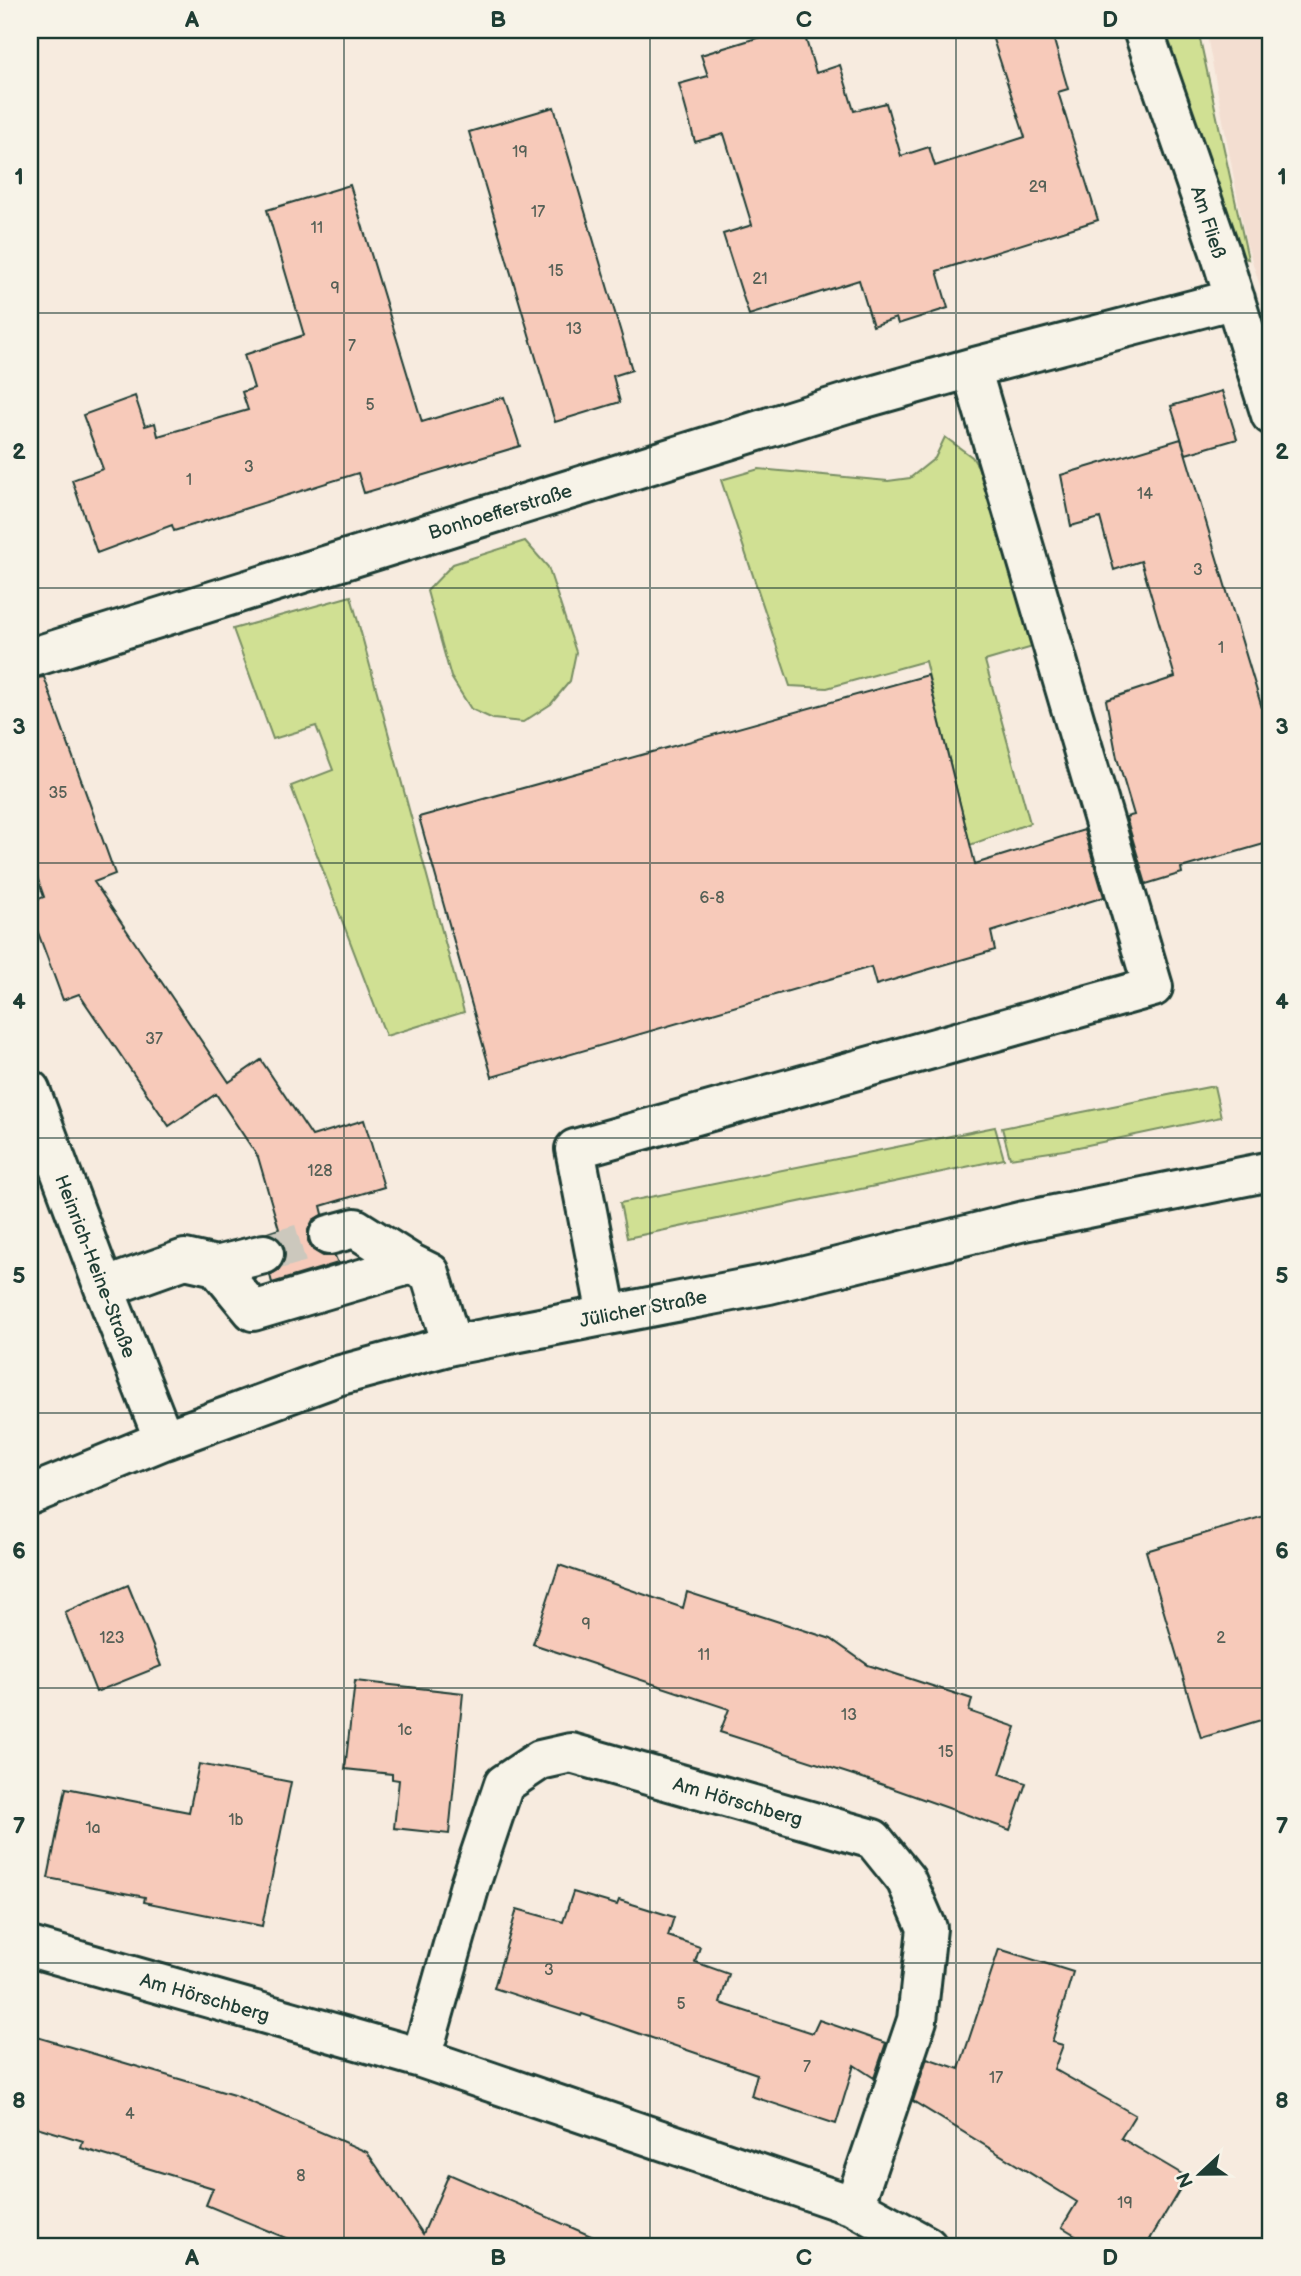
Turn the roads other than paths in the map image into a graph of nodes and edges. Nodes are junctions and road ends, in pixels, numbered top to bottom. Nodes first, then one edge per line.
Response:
1 (1143, 30) edge
2 (1235, 299) junction
3 (1261, 346) edge
4 (971, 368) junction
5 (1271, 414) edge
6 (30, 659) edge
7 (30, 1090) edge
8 (1271, 1171) edge
9 (329, 1235) tunnel mouth
10 (264, 1254) tunnel mouth
11 (412, 1264) junction
12 (216, 1266) junction
13 (104, 1288) junction
14 (607, 1315) junction
15 (452, 1345) junction
16 (164, 1440) junction
17 (30, 1495) edge
18 (30, 1947) edge
19 (421, 2058) junction
20 (854, 2206) junction
21 (927, 2246) edge

1 - 2 street, Am Fließ
2 - 3 street, Am Fließ
2 - 4 street, Bonhoefferstraße
3 - 5 street, Am Fließ
4 - 6 street, Bonhoefferstraße
4 - 14 street
7 - 13 street, Heinrich-Heine-Straße
8 - 14 street, Jülicher Straße
9 - 11 street
10 - 12 street
11 - 12 street
11 - 15 street
12 - 13 street
13 - 16 street, Heinrich-Heine-Straße
14 - 15 street, Jülicher Straße
15 - 16 street, Jülicher Straße
16 - 17 street, Jülicher Straße
18 - 19 street, Am Hörschberg
19 - 20 street, Am Hörschberg
19 - 20 street, Am Hörschberg
20 - 21 street, Am Hörschberg

